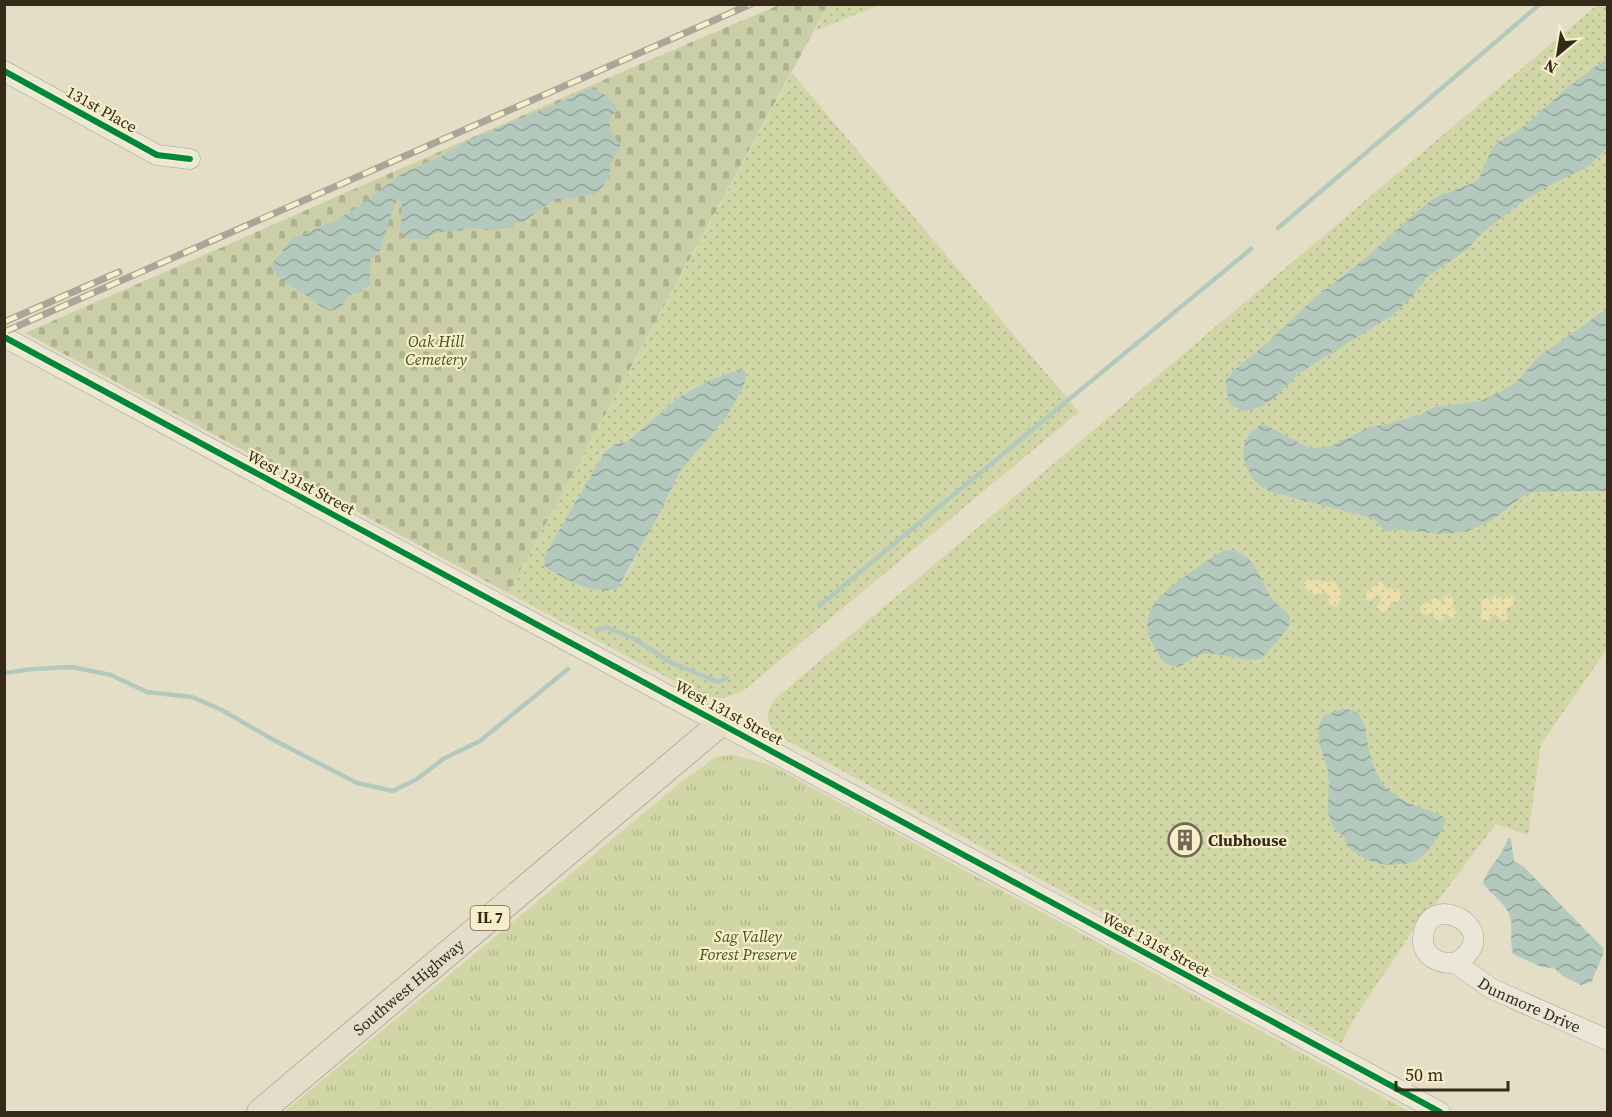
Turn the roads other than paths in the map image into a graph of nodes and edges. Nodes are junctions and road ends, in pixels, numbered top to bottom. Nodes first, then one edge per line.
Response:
1 (4, 71) edge
2 (190, 159) dead end
3 (4, 337) edge
4 (721, 723) junction
5 (1455, 963) dead end
6 (1608, 1040) edge
7 (260, 1113) edge
8 (1440, 1113) edge

1 - 2 street, 131st Place
3 - 4 street, West 131st Street
4 - 7 main road, Southwest Highway / IL 7
4 - 8 street, West 131st Street
5 - 6 street, Dunmore Drive

